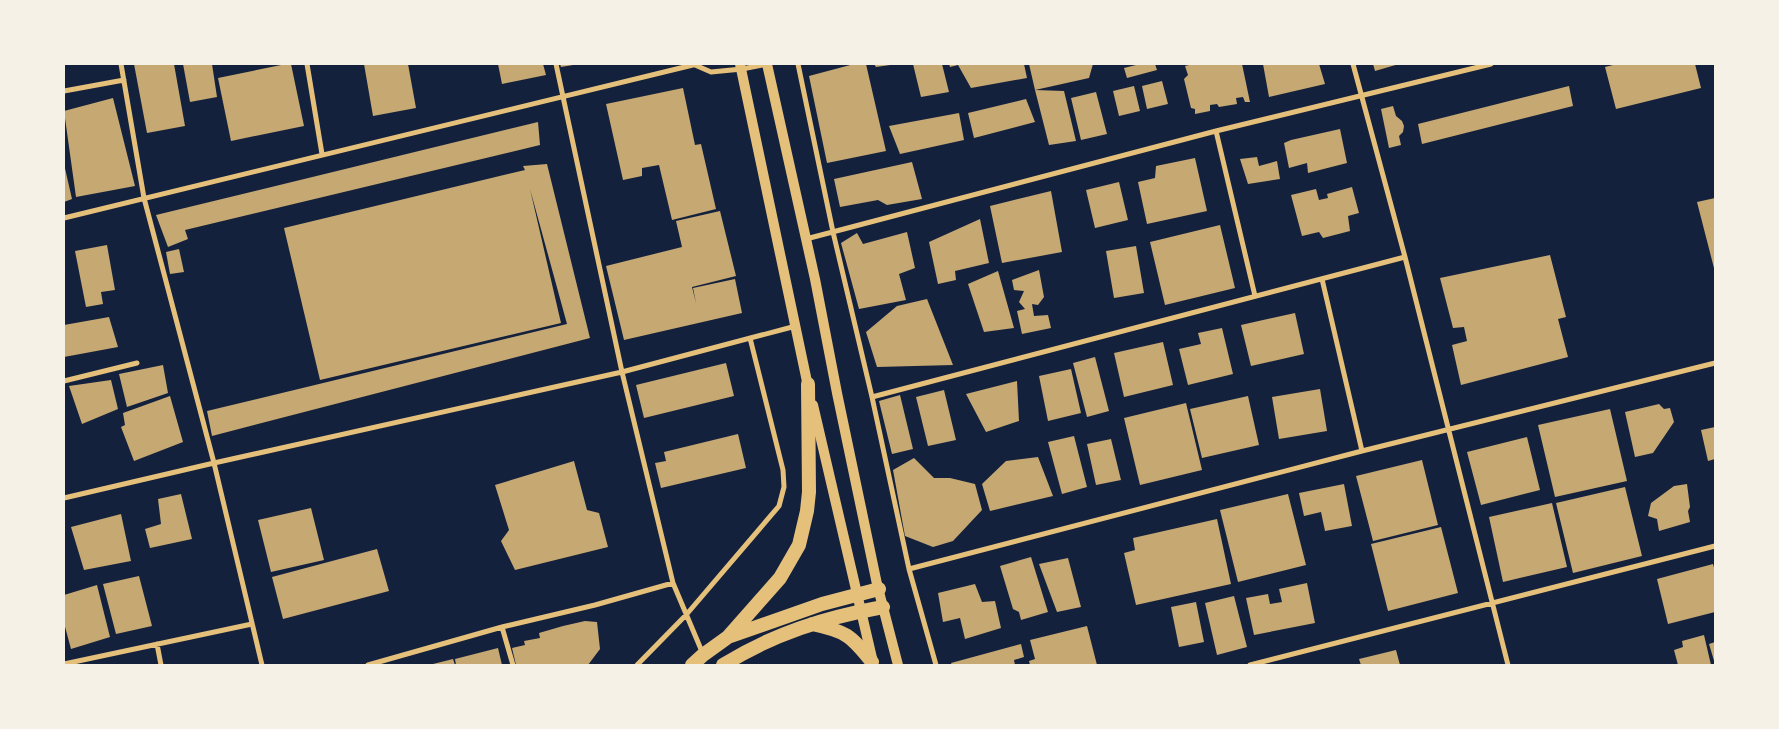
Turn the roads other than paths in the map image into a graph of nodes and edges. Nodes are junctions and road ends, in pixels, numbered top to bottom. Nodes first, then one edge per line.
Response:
1 (121, 64) edge
2 (307, 64) edge
3 (556, 64) edge
4 (696, 64) edge
5 (768, 64) edge
6 (798, 64) edge
7 (1353, 64) edge
8 (1491, 64) edge
9 (741, 66) edge
10 (124, 80) junction
11 (64, 92) edge
12 (563, 95) junction
13 (1361, 95) junction
14 (1216, 132) junction
15 (322, 154) junction
16 (144, 198) junction
17 (64, 218) edge
18 (833, 232) junction
19 (806, 240) junction
20 (1405, 258) junction
21 (1322, 280) junction
22 (1255, 296) junction
23 (796, 326) junction
24 (750, 338) junction
25 (137, 363) dead end
26 (1715, 363) edge
27 (622, 372) junction
28 (64, 381) edge
29 (808, 384) junction
30 (872, 397) junction
31 (1448, 430) junction
32 (1362, 451) junction
33 (214, 463) junction
34 (64, 498) edge
35 (1715, 546) edge
36 (909, 569) junction
37 (673, 583) junction
38 (879, 589) junction
39 (856, 595) junction
40 (1493, 602) junction
41 (883, 607) junction
42 (860, 612) junction
43 (686, 615) junction
44 (252, 624) junction
45 (811, 624) junction
46 (502, 627) junction
47 (728, 637) junction
48 (156, 644) junction
49 (703, 655) junction
50 (873, 663) edge
51 (64, 664) edge
52 (161, 665) edge
53 (262, 665) edge
54 (368, 665) edge
55 (513, 665) edge
56 (637, 665) edge
57 (692, 665) edge
58 (723, 665) edge
59 (898, 665) edge
60 (936, 665) edge
61 (1250, 665) edge
62 (1508, 665) edge

1 - 10 street
2 - 15 street
3 - 12 street
4 - 9 street
4 - 12 street
5 - 9 street
5 - 19 main road
6 - 18 street
7 - 13 street
8 - 13 street
9 - 23 main road
10 - 11 street
10 - 16 street
12 - 15 street
12 - 27 street
13 - 14 street
13 - 20 street
14 - 18 street
14 - 22 street
15 - 16 street
16 - 17 street
16 - 33 street
18 - 19 street
18 - 30 street
19 - 38 main road
20 - 21 street
20 - 31 street
21 - 22 street
21 - 32 street
22 - 30 street
23 - 24 street
23 - 29 main road
24 - 27 street
24 - 43 street
25 - 28 street
26 - 31 street
27 - 33 street
27 - 37 street
29 - 39 main road
29 - 47 highway
30 - 36 street
31 - 32 street
31 - 40 street
32 - 36 street
33 - 34 street
33 - 44 street
35 - 40 street
36 - 60 street
37 - 43 street
37 - 46 street
38 - 39 highway
38 - 41 main road
39 - 42 main road
39 - 47 highway
40 - 61 street
40 - 62 street
41 - 42 highway
41 - 59 main road
42 - 45 highway
42 - 50 main road
43 - 49 street
43 - 56 street
44 - 48 street
44 - 53 street
45 - 50 highway
45 - 58 highway
46 - 54 street
46 - 55 street
47 - 49 highway
48 - 51 street
48 - 52 street
49 - 57 highway

